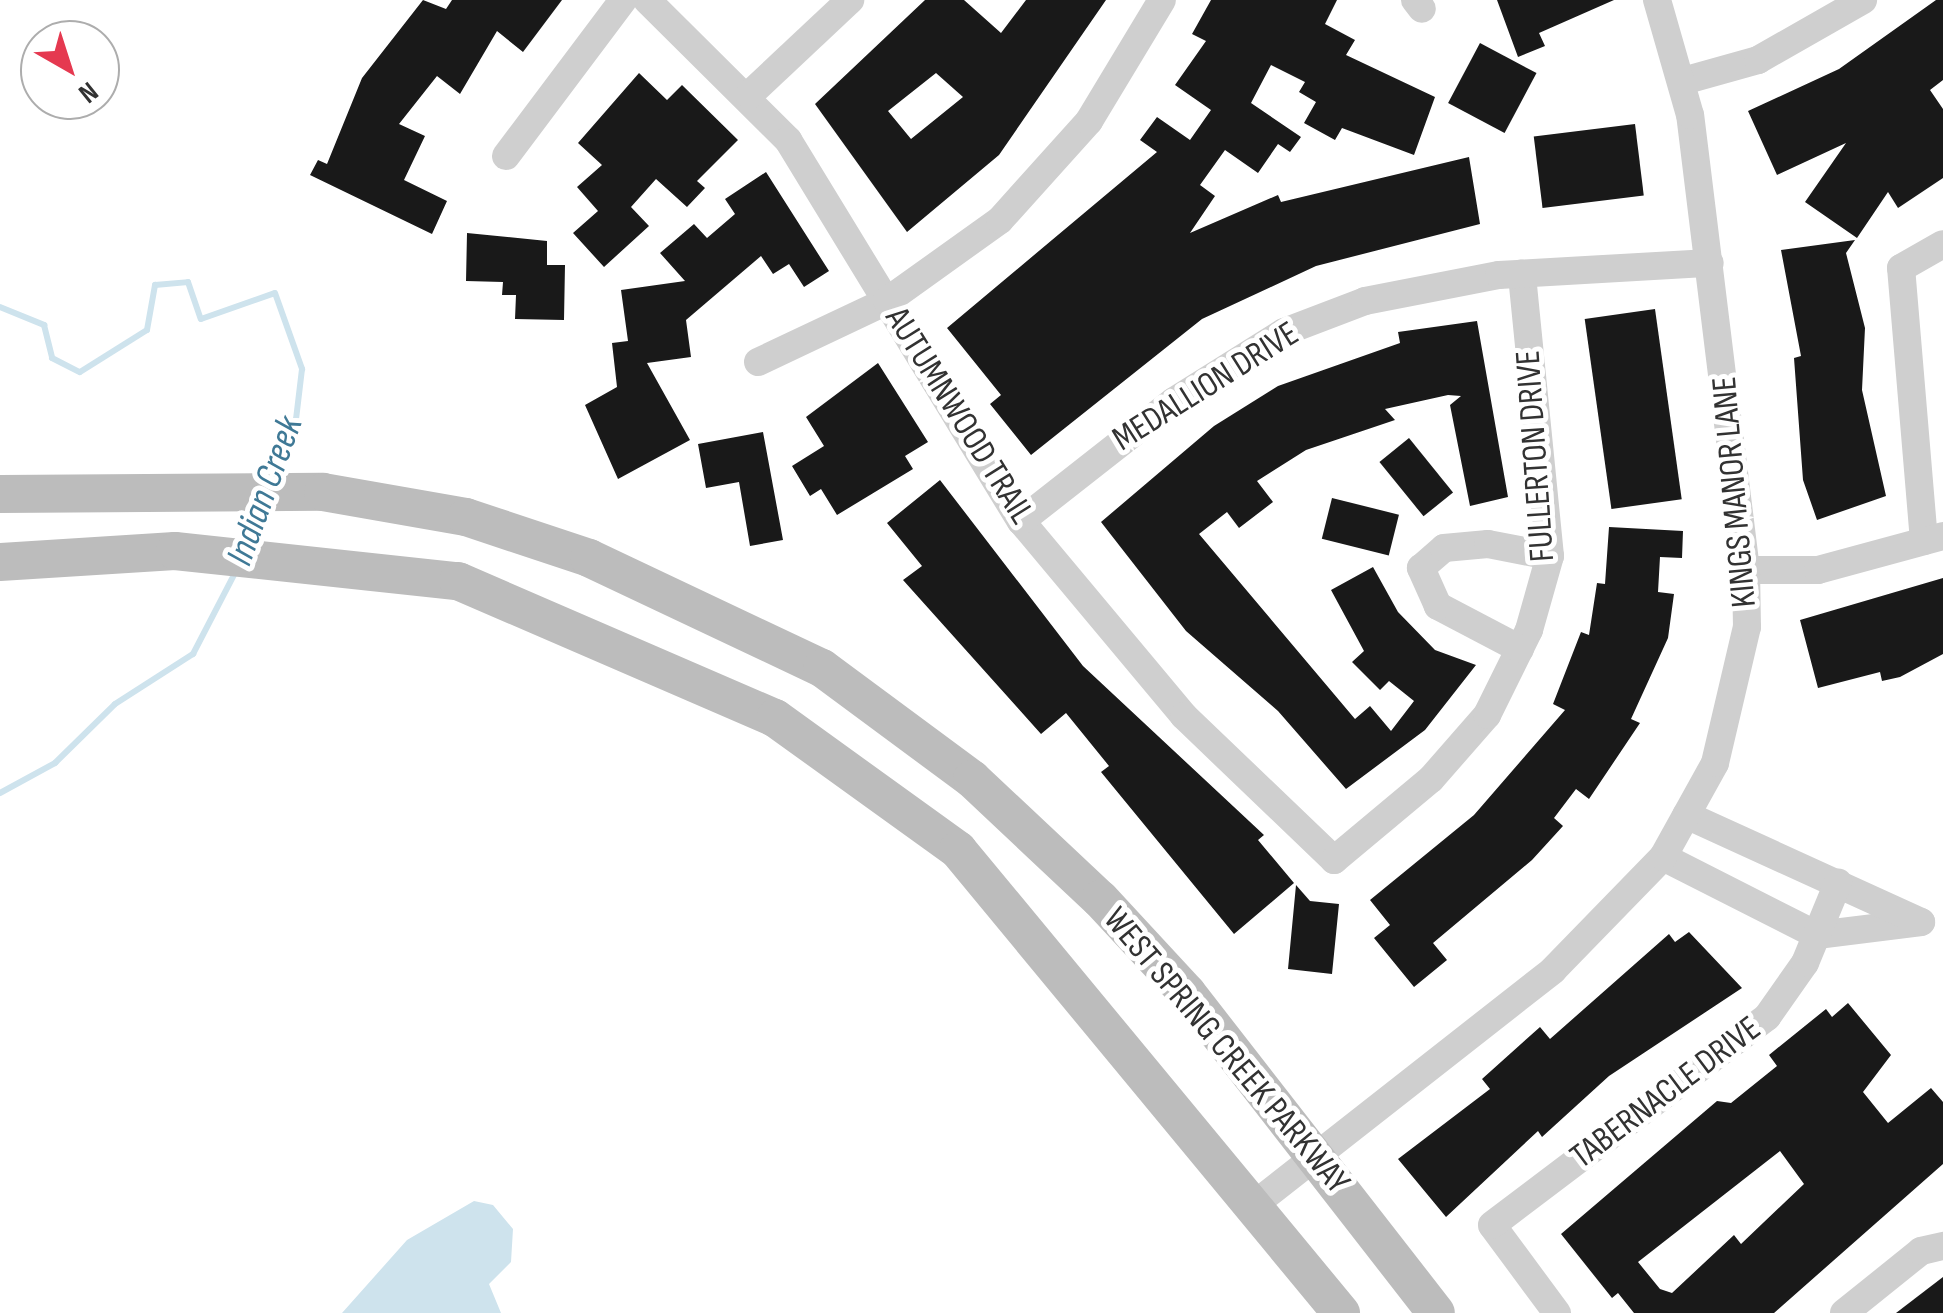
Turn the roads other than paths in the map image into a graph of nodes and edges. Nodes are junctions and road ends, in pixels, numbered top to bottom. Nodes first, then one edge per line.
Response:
1 (623, 0) edge
2 (647, 0) edge
3 (850, 0) edge
4 (1162, 0) edge
5 (1658, 0) edge
6 (1863, 0) edge
7 (1682, 81) junction
8 (749, 95) junction
9 (506, 156) dead end
10 (1943, 244) edge
11 (1710, 263) junction
12 (1522, 274) junction
13 (887, 301) junction
14 (758, 362) dead end
15 (0, 494) edge
16 (1021, 521) junction
17 (1934, 538) edge
18 (1550, 556) junction
19 (0, 562) edge
20 (1746, 570) junction
21 (1520, 649) junction
22 (1686, 815) junction
23 (1663, 858) junction
24 (1334, 860) joint
25 (1838, 884) junction
26 (1932, 923) edge
27 (1817, 935) junction
28 (1318, 1158) junction
29 (1255, 1204) junction
30 (1943, 1246) edge
31 (1341, 1313) edge
32 (1436, 1313) edge
33 (1557, 1313) edge
34 (1844, 1313) edge

1 - 9 street
2 - 8 street, AUTUMNWOOD TRAIL
3 - 8 street
4 - 13 street
5 - 7 street, KINGS MANOR LANE
6 - 7 street
7 - 11 street, KINGS MANOR LANE
8 - 13 street, AUTUMNWOOD TRAIL
10 - 17 street
11 - 12 street, MEDALLION DRIVE
11 - 20 street, KINGS MANOR LANE
12 - 16 street, MEDALLION DRIVE
12 - 18 street, FULLERTON DRIVE
13 - 14 street
13 - 16 street, AUTUMNWOOD TRAIL
15 - 28 main road, WEST SPRING CREEK PARKWAY
16 - 24 street, AUTUMNWOOD TRAIL
17 - 20 street
18 - 21 street, FULLERTON DRIVE
18 - 21 street
19 - 29 main road
20 - 22 street, KINGS MANOR LANE
21 - 24 street, FULLERTON DRIVE
22 - 23 street, KINGS MANOR LANE
22 - 25 street
23 - 27 street
23 - 28 street, KINGS MANOR LANE
25 - 26 street
25 - 27 street, TABERNACLE DRIVE
26 - 27 street
27 - 33 street, TABERNACLE DRIVE
28 - 29 street, KINGS MANOR LANE
28 - 32 main road, WEST SPRING CREEK PARKWAY
29 - 31 main road
30 - 34 street

